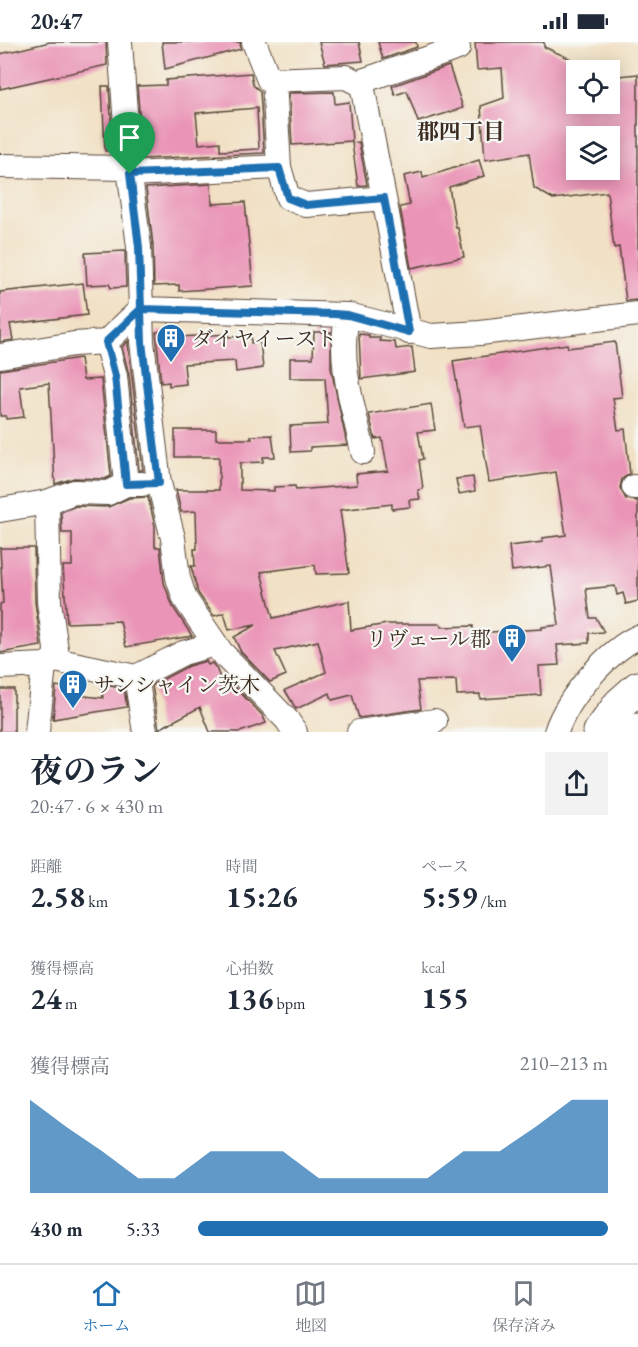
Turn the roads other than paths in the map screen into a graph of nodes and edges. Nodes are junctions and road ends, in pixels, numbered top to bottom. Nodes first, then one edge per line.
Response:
1 (120, 42) edge
2 (254, 42) edge
3 (458, 48) dead end
4 (274, 81) junction
5 (359, 82) junction
6 (0, 166) edge
7 (279, 168) junction
8 (130, 171) junction
9 (384, 198) junction
10 (141, 309) junction
11 (638, 314) edge
12 (348, 315) junction
13 (409, 332) junction
14 (106, 342) junction
15 (0, 356) edge
16 (363, 452) dead end
17 (159, 483) junction
18 (126, 484) junction
19 (46, 502) junction
20 (0, 510) edge
21 (638, 637) edge
22 (215, 644) junction
23 (49, 663) junction
24 (0, 667) edge
25 (136, 677) junction
26 (638, 688) edge
27 (435, 722) dead end
28 (37, 732) edge
29 (145, 732) edge
30 (295, 732) edge
31 (359, 732) edge
32 (556, 732) edge
33 (600, 732) edge

1 - 8 street
2 - 4 street
3 - 5 street
4 - 5 street
4 - 7 street
5 - 9 street
6 - 8 street
7 - 8 street
7 - 9 street
8 - 10 street
9 - 13 street
10 - 12 street
10 - 14 street
10 - 17 street
11 - 13 street
12 - 13 street
12 - 16 street
14 - 15 street
14 - 18 street
17 - 18 street
17 - 22 street
18 - 19 street
19 - 20 street
19 - 23 street
21 - 32 street
22 - 25 street
22 - 30 street
23 - 24 street
23 - 25 street
23 - 28 street
25 - 29 street
26 - 33 highway
27 - 31 street

